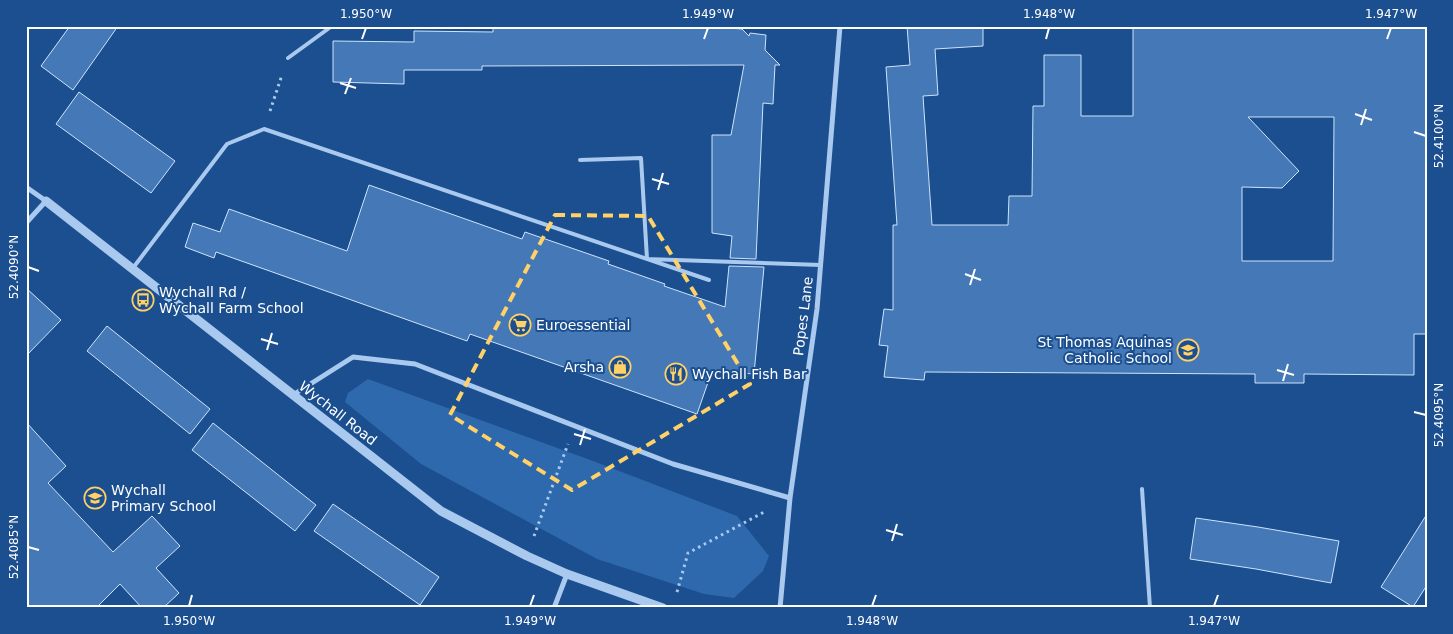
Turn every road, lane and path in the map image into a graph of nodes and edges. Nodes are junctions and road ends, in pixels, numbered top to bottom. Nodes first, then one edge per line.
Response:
1 (332, 26) edge
2 (840, 26) edge
3 (288, 58) joint
4 (264, 129) junction
5 (580, 160) dead end
6 (26, 187) edge
7 (46, 201) junction
8 (26, 223) edge
9 (647, 259) junction
10 (821, 264) junction
11 (132, 269) junction
12 (709, 280) dead end
13 (292, 395) junction
14 (575, 426) junction
15 (1142, 489) dead end
16 (790, 498) junction
17 (527, 556) junction
18 (567, 574) junction
19 (675, 599) dead end
20 (554, 608) edge
21 (664, 608) edge
22 (780, 608) edge
23 (1150, 608) edge

1 - 3 lane
2 - 10 street, Popes Lane
3 - 4 path
4 - 9 lane
4 - 11 lane
5 - 9 lane
6 - 7 street, Wychall Road
7 - 8 street
7 - 11 street, Wychall Road
9 - 10 lane
9 - 12 lane
10 - 16 street, Popes Lane
11 - 13 street, Wychall Road
13 - 14 street
13 - 17 street, Wychall Road
14 - 16 street
14 - 17 path
15 - 23 lane
16 - 19 path
16 - 22 street, Popes Lane
17 - 18 street, Wychall Road
18 - 20 street
18 - 21 street, Wychall Road

